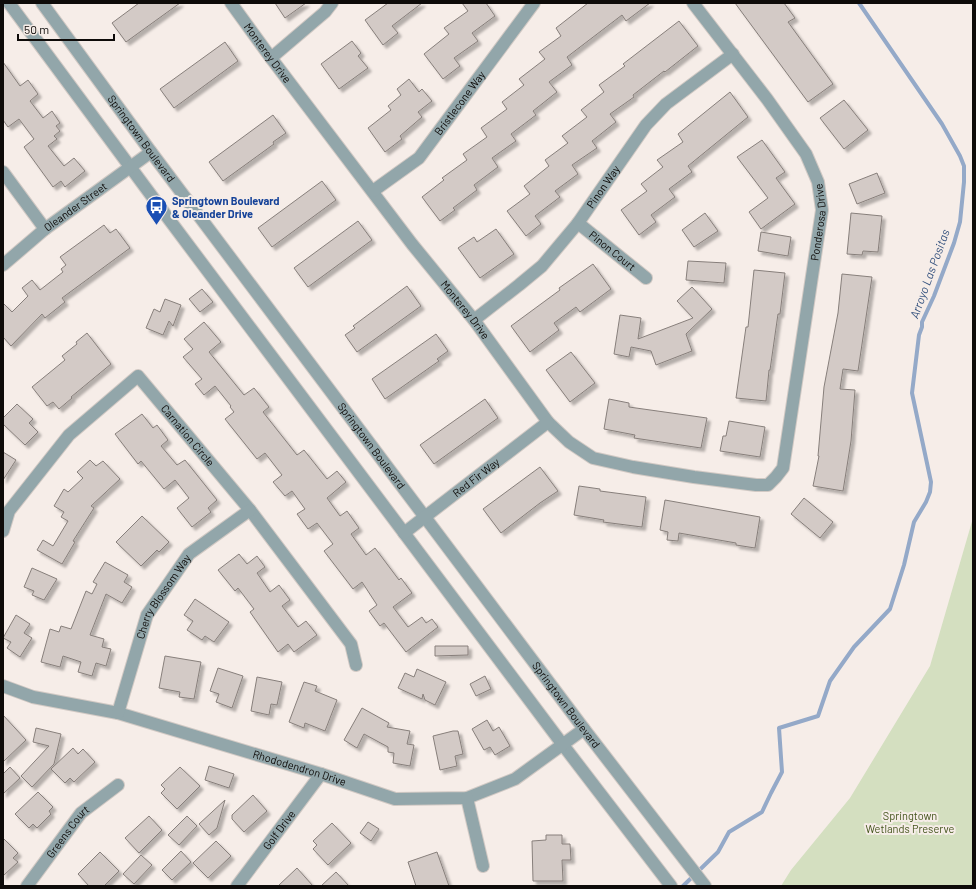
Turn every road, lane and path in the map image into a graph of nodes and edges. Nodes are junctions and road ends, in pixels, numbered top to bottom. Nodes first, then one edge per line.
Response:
1 (9, 3) edge
2 (42, 3) edge
3 (231, 3) edge
4 (332, 3) edge
5 (534, 3) edge
6 (693, 3) edge
7 (733, 54) junction
8 (271, 58) junction
9 (151, 152) junction
10 (130, 168) junction
11 (3, 172) edge
12 (373, 191) junction
13 (578, 223) junction
14 (45, 229) junction
15 (3, 265) edge
16 (646, 278) dead end
17 (474, 320) junction
18 (548, 422) junction
19 (776, 478) joint
20 (6, 509) edge
21 (250, 510) junction
22 (425, 518) junction
23 (3, 530) edge
24 (404, 533) junction
25 (356, 665) dead end
26 (3, 686) edge
27 (118, 713) junction
28 (584, 729) junction
29 (563, 745) junction
30 (321, 774) junction
31 (118, 785) dead end
32 (467, 798) junction
33 (483, 866) dead end
34 (704, 885) edge
35 (27, 886) edge
36 (237, 886) edge
37 (671, 886) edge

1 - 10 street
2 - 9 street, Springtown Boulevard
3 - 8 street, Monterey Drive
4 - 8 street
5 - 12 street, Bristlecone Way
6 - 7 street, Ponderosa Drive
7 - 13 street, Pinon Way
7 - 19 street, Ponderosa Drive
8 - 12 street, Monterey Drive
9 - 10 street, Oleander Street
9 - 22 street, Springtown Boulevard
10 - 14 street, Oleander Street
10 - 24 street
11 - 14 street
12 - 17 street, Monterey Drive
13 - 16 street, Pinon Court
13 - 17 street, Pinon Way
14 - 15 street, Oleander Street
17 - 18 street, Monterey Drive
18 - 19 street, Monterey Drive
18 - 22 street, Red Fir Way
20 - 21 street, Carnation Circle
20 - 23 street, Carnation Circle
21 - 25 street, Carnation Circle
21 - 27 street, Cherry Blossom Way
22 - 24 street, Red Fir Way
22 - 28 street, Springtown Boulevard
24 - 29 street
26 - 27 street, Rhododendron Drive
27 - 30 street, Rhododendron Drive
28 - 29 street, Rhododendron Drive
28 - 34 street, Springtown Boulevard
29 - 32 street, Rhododendron Drive
29 - 37 street
30 - 32 street, Rhododendron Drive
30 - 36 street, Golf Drive
31 - 35 street, Greens Court
32 - 33 street

